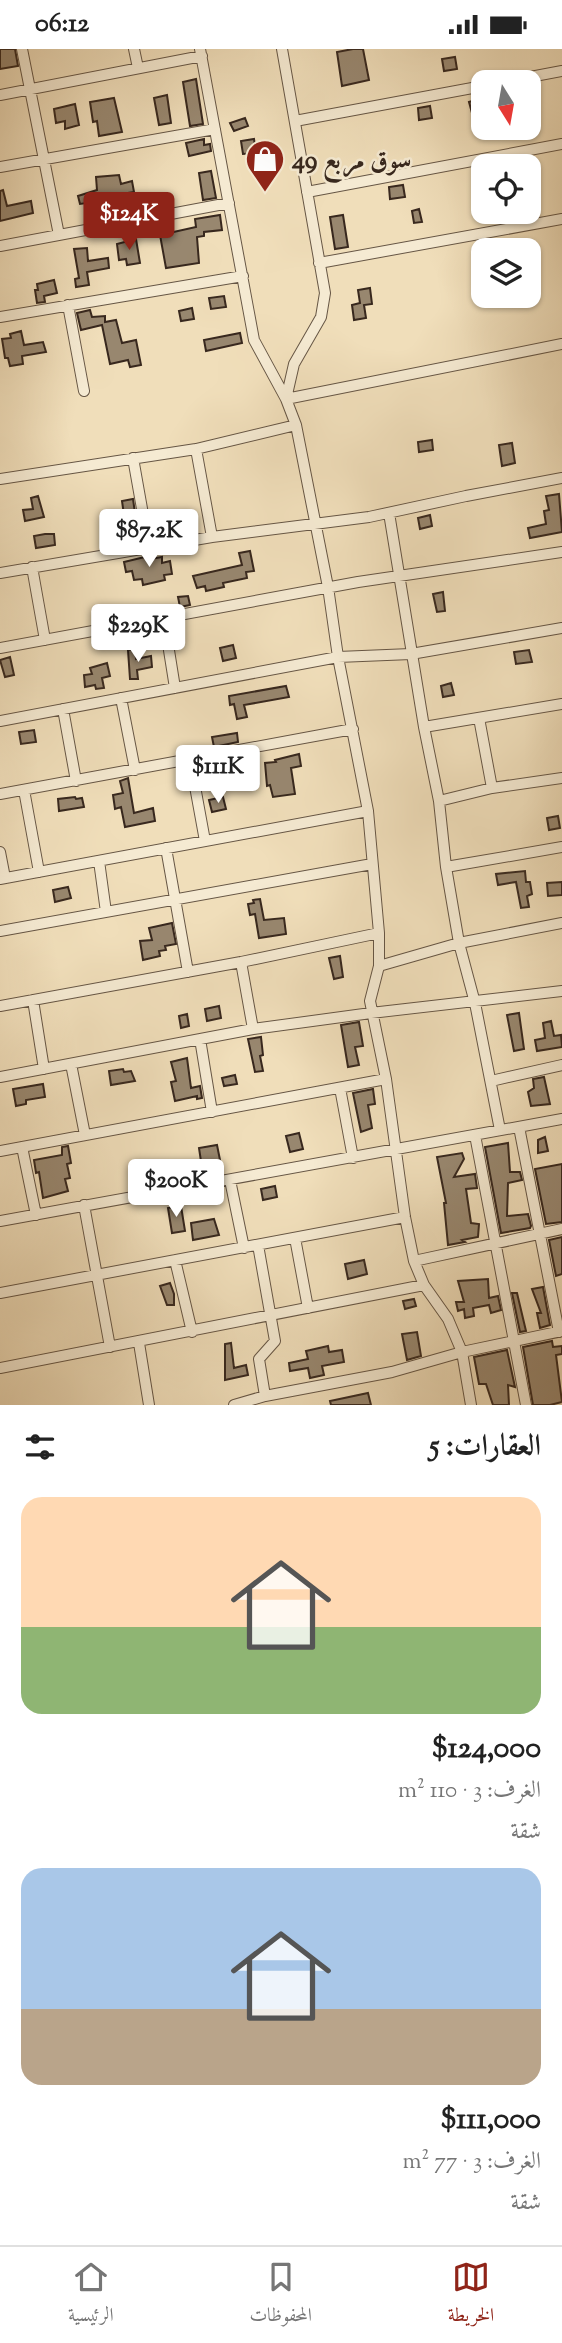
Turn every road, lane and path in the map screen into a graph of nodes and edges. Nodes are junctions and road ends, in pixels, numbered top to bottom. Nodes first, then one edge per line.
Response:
1 (22, 49) edge
2 (134, 49) edge
3 (282, 49) edge
4 (201, 53) edge
5 (138, 68) junction
6 (562, 71) edge
7 (541, 75) edge
8 (32, 88) junction
9 (471, 88) edge
10 (0, 95) edge
11 (295, 121) junction
12 (215, 129) junction
13 (562, 144) edge
14 (44, 160) junction
15 (0, 167) edge
16 (307, 192) junction
17 (229, 203) junction
18 (562, 219) edge
19 (59, 235) junction
20 (0, 246) edge
21 (319, 263) junction
22 (243, 277) junction
23 (68, 305) junction
24 (0, 317) edge
25 (562, 344) edge
26 (84, 391) dead end
27 (286, 399) junction
28 (296, 425) junction
29 (196, 449) junction
30 (133, 458) junction
31 (562, 478) edge
32 (0, 479) edge
33 (389, 513) junction
34 (314, 525) junction
35 (212, 537) junction
36 (149, 548) junction
37 (562, 552) edge
38 (32, 567) junction
39 (0, 573) edge
40 (400, 577) junction
41 (328, 587) junction
42 (164, 619) junction
43 (562, 628) edge
44 (46, 640) junction
45 (0, 648) edge
46 (411, 654) junction
47 (338, 657) junction
48 (175, 688) junction
49 (121, 698) junction
50 (562, 703) edge
51 (62, 709) junction
52 (480, 718) junction
53 (0, 721) edge
54 (424, 727) junction
55 (353, 729) junction
56 (190, 759) junction
57 (135, 769) junction
58 (561, 778) edge
59 (76, 781) junction
60 (492, 788) junction
61 (24, 790) junction
62 (562, 791) edge
63 (0, 795) edge
64 (439, 801) junction
65 (368, 811) junction
66 (205, 841) junction
67 (562, 847) edge
68 (166, 848) junction
69 (0, 852) edge
70 (99, 861) junction
71 (372, 864) junction
72 (446, 867) junction
73 (38, 872) junction
74 (2, 879) edge
75 (176, 899) junction
76 (106, 912) junction
77 (562, 923) edge
78 (0, 931) edge
79 (379, 933) junction
80 (459, 943) junction
81 (241, 962) junction
82 (379, 966) junction
83 (188, 972) junction
84 (562, 991) edge
85 (33, 1000) junction
86 (475, 1003) junction
87 (0, 1006) edge
88 (371, 1013) junction
89 (253, 1029) junction
90 (200, 1039) junction
91 (71, 1064) junction
92 (562, 1065) edge
93 (44, 1069) junction
94 (0, 1077) edge
95 (386, 1079) junction
96 (491, 1081) junction
97 (340, 1088) junction
98 (212, 1112) junction
99 (562, 1119) edge
100 (519, 1127) junction
101 (500, 1130) junction
102 (85, 1135) junction
103 (475, 1135) junction
104 (22, 1147) junction
105 (394, 1150) junction
106 (0, 1151) edge
107 (353, 1158) junction
108 (230, 1180) junction
109 (84, 1205) junction
110 (36, 1215) junction
111 (405, 1217) junction
112 (0, 1221) edge
113 (562, 1229) edge
114 (539, 1234) junction
115 (295, 1238) junction
116 (497, 1243) junction
117 (258, 1245) junction
118 (244, 1248) junction
119 (175, 1260) junction
120 (414, 1261) junction
121 (95, 1275) junction
122 (424, 1285) junction
123 (0, 1293) edge
124 (308, 1308) junction
125 (271, 1315) junction
126 (560, 1331) edge
127 (192, 1332) junction
128 (514, 1341) junction
129 (139, 1343) junction
130 (110, 1347) junction
131 (461, 1352) junction
132 (0, 1368) edge
133 (265, 1396) junction
134 (149, 1405) edge
135 (234, 1405) edge
136 (471, 1405) edge
137 (526, 1405) edge

1 - 8 street
2 - 5 street
3 - 11 street
4 - 5 street
4 - 12 street
5 - 8 street
6 - 7 street
8 - 10 street
8 - 14 street
9 - 11 street
11 - 16 street
12 - 14 street
12 - 17 street
13 - 16 street
14 - 15 street
14 - 19 street
16 - 21 street
17 - 19 street
17 - 22 street
18 - 21 street
19 - 20 street
21 - 27 street
22 - 23 street
22 - 27 street
23 - 24 street
23 - 26 street
25 - 27 street
27 - 28 street
28 - 29 street
28 - 34 street
29 - 30 street
29 - 35 street
30 - 32 street
30 - 36 street
31 - 33 street
33 - 34 street
33 - 40 street
34 - 35 street
34 - 41 street
35 - 36 street
36 - 38 street
37 - 40 street
38 - 39 street
38 - 44 street
40 - 41 street
40 - 46 street
41 - 42 street
41 - 47 street
42 - 44 street
42 - 48 street
43 - 46 street
44 - 45 street
46 - 47 street
46 - 54 street
47 - 48 street
47 - 55 street
48 - 49 street
49 - 51 street
49 - 57 street
50 - 52 street
51 - 53 street
51 - 59 street
52 - 54 street
52 - 60 street
54 - 64 street
55 - 56 street
55 - 65 street
56 - 57 street
56 - 66 street
57 - 59 street
58 - 60 street
58 - 62 street
59 - 61 street
60 - 64 street
61 - 63 street
61 - 73 street
64 - 72 street
65 - 66 street
65 - 71 street
66 - 68 street
67 - 72 street
68 - 70 street
68 - 75 street
69 - 74 street
70 - 73 street
70 - 76 street
71 - 75 street
71 - 79 street
72 - 80 street
73 - 74 street
75 - 76 street
75 - 83 street
76 - 78 street
77 - 80 street
79 - 81 street
79 - 82 street
80 - 82 street
80 - 86 street
81 - 83 street
81 - 89 street
82 - 88 street
83 - 85 street
84 - 86 street
85 - 87 street
85 - 93 street
86 - 88 street
86 - 96 street
88 - 89 street
88 - 95 street
89 - 90 street
90 - 91 street
90 - 98 street
91 - 93 street
91 - 102 street
92 - 96 street
93 - 94 street
95 - 97 street
95 - 105 street
96 - 101 street
97 - 98 street
97 - 107 street
98 - 102 street
99 - 100 street
100 - 101 street
100 - 114 street
101 - 103 street
102 - 104 street
103 - 105 street
103 - 116 street
104 - 106 street
104 - 110 street
105 - 107 street
105 - 111 street
107 - 108 street
108 - 109 street
108 - 118 street
109 - 110 street
109 - 121 street
110 - 112 street
111 - 115 street
111 - 120 street
113 - 114 street
114 - 116 street
114 - 126 street
115 - 117 street
115 - 124 street
116 - 120 street
116 - 128 street
117 - 118 street
117 - 125 street
118 - 119 street
119 - 121 street
119 - 127 street
120 - 122 street
121 - 123 street
121 - 130 street
122 - 124 street
122 - 131 street
124 - 125 street
125 - 127 street
125 - 133 street
126 - 128 street
127 - 129 street
128 - 131 street
128 - 137 street
129 - 130 street
129 - 134 street
130 - 132 street
131 - 133 street
131 - 136 street
133 - 135 street

